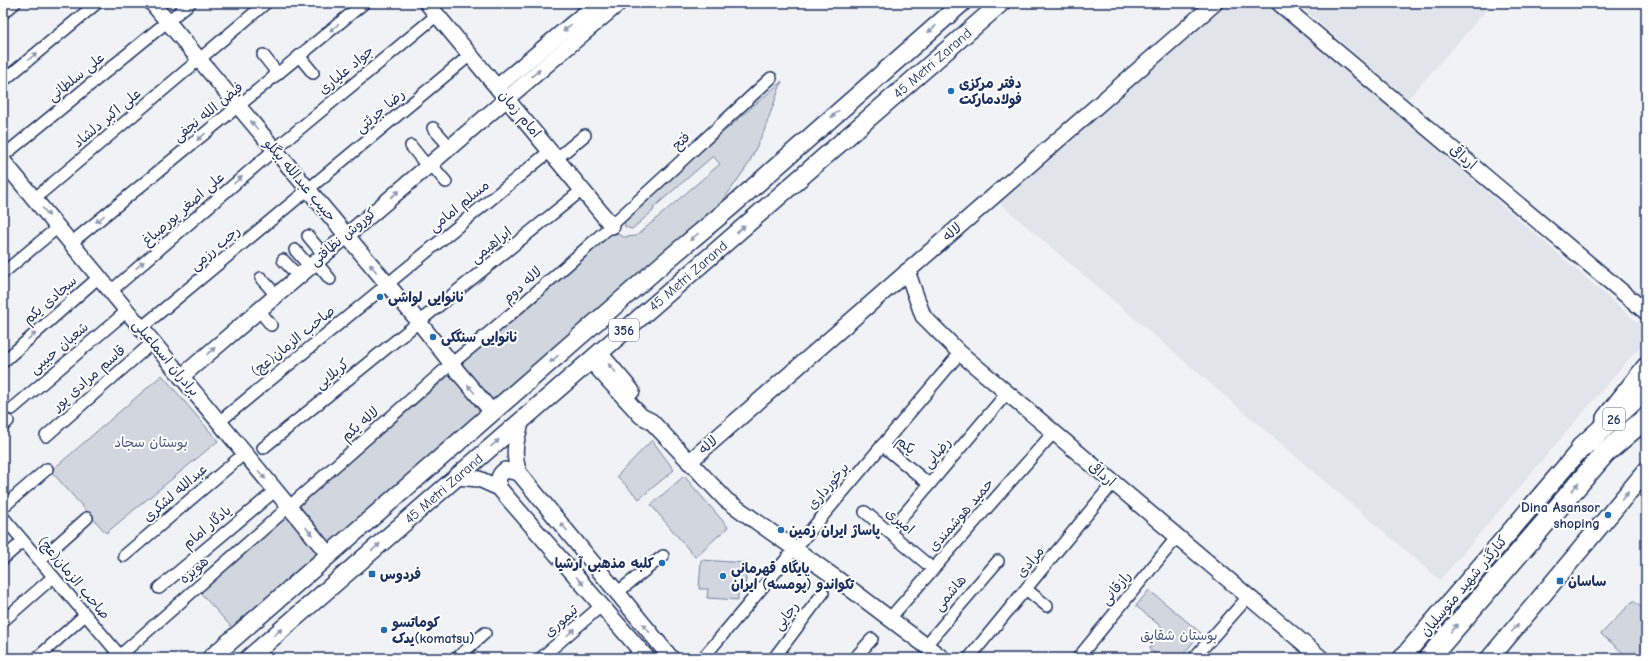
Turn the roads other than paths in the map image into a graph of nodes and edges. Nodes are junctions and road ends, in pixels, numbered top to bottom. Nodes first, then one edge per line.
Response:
1 (15, 3) edge
2 (96, 3) edge
3 (152, 3) edge
4 (190, 3) edge
5 (266, 3) edge
6 (364, 3) edge
7 (597, 3) edge
8 (619, 3) edge
9 (962, 3) edge
10 (1001, 3) edge
11 (1215, 3) edge
12 (1279, 3) edge
13 (432, 9) edge
14 (3, 14) edge
15 (168, 22) junction
16 (263, 55) dead end
17 (470, 55) junction
18 (299, 56) junction
19 (199, 60) junction
20 (313, 72) dead end
21 (278, 74) junction
22 (771, 78) dead end
23 (3, 80) edge
24 (497, 87) junction
25 (507, 99) junction
26 (238, 106) junction
27 (433, 128) dead end
28 (584, 135) dead end
29 (411, 146) dead end
30 (450, 147) junction
31 (274, 150) junction
32 (553, 155) junction
33 (3, 156) edge
34 (3, 161) edge
35 (428, 165) junction
36 (446, 182) dead end
37 (308, 190) junction
38 (582, 190) junction
39 (34, 199) junction
40 (612, 226) junction
41 (58, 227) junction
42 (346, 235) junction
43 (308, 236) dead end
44 (71, 243) junction
45 (295, 250) dead end
46 (283, 260) dead end
47 (316, 261) junction
48 (907, 271) junction
49 (3, 273) edge
50 (298, 276) junction
51 (99, 277) junction
52 (261, 278) dead end
53 (330, 280) dead end
54 (387, 284) junction
55 (637, 286) junction
56 (110, 291) junction
57 (276, 295) junction
58 (648, 309) junction
59 (259, 310) junction
60 (127, 311) junction
61 (1646, 312) edge
62 (419, 322) junction
63 (271, 325) dead end
64 (141, 328) junction
65 (578, 338) junction
66 (153, 342) junction
67 (960, 353) junction
68 (594, 356) junction
69 (3, 362) edge
70 (451, 364) junction
71 (1646, 366) edge
72 (181, 377) junction
73 (1646, 389) edge
74 (1007, 393) junction
75 (12, 409) dead end
76 (493, 413) junction
77 (1646, 418) edge
78 (522, 420) junction
79 (219, 422) junction
80 (1054, 432) junction
81 (46, 436) dead end
82 (882, 445) junction
83 (263, 448) dead end
84 (1581, 448) junction
85 (245, 453) junction
86 (689, 462) junction
87 (47, 469) dead end
88 (1646, 471) edge
89 (519, 473) junction
90 (456, 477) junction
91 (1113, 482) junction
92 (929, 484) junction
93 (500, 488) junction
94 (276, 490) junction
95 (289, 506) junction
96 (3, 507) edge
97 (865, 512) dead end
98 (3, 517) edge
99 (87, 518) dead end
100 (889, 532) junction
101 (1177, 537) junction
102 (23, 541) junction
103 (795, 549) junction
104 (329, 555) junction
105 (124, 556) dead end
106 (663, 556) dead end
107 (3, 559) edge
108 (40, 560) junction
109 (998, 561) dead end
110 (933, 569) junction
111 (53, 577) junction
112 (159, 588) dead end
113 (1027, 590) junction
114 (618, 592) junction
115 (823, 593) dead end
116 (1248, 597) junction
117 (600, 606) junction
118 (1047, 606) dead end
119 (85, 615) junction
120 (890, 618) junction
121 (3, 621) edge
122 (485, 633) dead end
123 (872, 639) dead end
124 (926, 645) junction
125 (1312, 655) edge
126 (640, 656) edge
127 (120, 657) edge
128 (37, 658) edge
129 (211, 658) edge
130 (249, 658) edge
131 (457, 658) edge
132 (541, 658) edge
133 (671, 658) edge
134 (703, 658) edge
135 (774, 658) edge
136 (855, 658) edge
137 (942, 658) edge
138 (969, 658) edge
139 (1078, 658) edge
140 (1194, 658) edge
141 (1402, 658) edge
142 (1429, 658) edge
143 (1490, 658) edge

1 - 14 street
23 -> 2 street
3 - 15 street, حبیب عبدالله بیگلو
4 - 15 street, علی سلطانی
5 - 19 street, علی اکبر دلشاد
6 -> 18 street, فیض الله نجفی
7 -> 24 street
25 -> 8 street, کوروش نظافتی
9 -> 55 main road, 45 Metri Zarand / 356
58 -> 10 main road, 45 Metri Zarand / 356
11 - 48 street, لاله
12 - 61 street, ارداقی
13 - 17 street, امام زمان
13 - 31 street, جواد علیاری
15 - 19 street, حبیب عبدالله بیگلو
15 - 33 street, علی سلطانی
16 - 21 street
17 - 24 street, امام زمان
17 - 37 street, رضا جرئتی
18 - 20 street
18 - 21 street, فیض الله نجفی
19 - 26 street, حبیب عبدالله بیگلو
19 - 39 street, علی اکبر دلشاد
21 - 26 street, فیض الله نجفی
22 - 40 street, فتح
24 - 25 street, امام زمان
25 - 30 street, کوروش نظافتی
25 - 32 street, امام زمان
31 -> 26 street, حبیب عبدالله بیگلو
26 -> 44 street, فیض الله نجفی
27 - 30 street
28 - 32 street, مسلم امامی
29 - 35 street
30 - 35 street, کوروش نظافتی
31 - 37 street, حبیب عبدالله بیگلو
56 -> 31 street, علی اصغر پورصباغ
32 - 38 street, امام زمان
32 - 54 street, مسلم امامی
34 - 39 street, برادران اسماعیلی
35 - 36 street
42 -> 35 street, کوروش نظافتی
37 - 42 street, حبیب عبدالله بیگلو
37 - 64 street, رجب رزمی
38 - 40 street, امام زمان
38 - 62 street, ابراهیمی
39 -> 41 street, برادران اسماعیلی
40 - 70 street, لاله دوم
41 - 44 street, برادران اسماعیلی
41 - 49 street
42 - 47 street, کوروش نظافتی
54 -> 42 street, حبیب عبدالله بیگلو
43 - 47 street
44 - 51 street, برادران اسماعیلی
45 - 47 street
46 - 50 street
47 - 50 street, کوروش نظافتی
47 - 53 street
48 - 67 street, ارداقی
48 - 86 street, لاله
50 - 57 street, کوروش نظافتی
51 - 56 street, برادران اسماعیلی
69 -> 51 street, سجادی یکم
52 - 57 street
54 - 62 street, حبیب عبدالله بیگلو
54 - 79 street, صاحب الزمان(عج)
55 - 58 main road
55 - 65 main road, 45 Metri Zarand / 356
56 - 60 street, برادران اسماعیلی
57 - 59 street, کوروش نظافتی
58 - 68 main road, 45 Metri Zarand / 356
59 - 63 street
72 -> 59 street, کوروش نظافتی
60 - 64 street, برادران اسماعیلی
60 - 75 street, شعبان حبیبی
62 - 70 street, حبیب عبدالله بیگلو
62 - 83 street, کربلایی
64 - 66 street, برادران اسماعیلی
65 - 68 main road
65 -> 76 main road, 45 Metri Zarand / 356
66 - 72 street, برادران اسماعیلی
66 - 81 street, قاسم مرادی پور
67 - 74 street, ارداقی
67 - 82 street, برخورداری
68 - 78 main road, 45 Metri Zarand / 356
68 - 86 street
76 -> 70 street, حبیب عبدالله بیگلو
70 - 95 street, لاله یکم
71 - 84 main road, کنارگذر شهید متوسلیان
72 - 79 street, برادران اسماعیلی
73 - 84 highway, 26
74 - 80 street, ارداقی
74 - 92 street, رضایی
76 - 104 main road, 45 Metri Zarand / 356
142 -> 77 highway, 26
78 - 89 street
90 -> 78 main road, 45 Metri Zarand / 356
79 - 85 street, برادران اسماعیلی
80 - 91 street, ارداقی
80 - 110 street, حمید هوشمندی
82 - 92 street, یکم
82 - 103 street, برخورداری
84 - 141 main road, کنارگذر شهید متوسلیان
85 -> 94 street, برادران اسماعیلی
85 - 105 street, عبدالله لشکری
86 - 103 street
87 - 96 street
143 -> 88 main road
89 - 93 street
114 -> 89 street
90 - 93 street
130 -> 90 main road, 45 Metri Zarand / 356
91 - 101 street, ارداقی
91 - 113 street, مرادی
92 - 100 street, رضایی
93 -> 117 street
94 - 95 street, برادران اسماعیلی
94 - 112 street, یادگار امام
95 -> 104 street, برادران اسماعیلی
95 - 127 street, هویزه
97 - 100 street, امیری
98 - 102 street, صاحب الزمان(عج)
99 - 108 street
100 - 110 street, امیری
101 - 116 street, ارداقی
101 - 139 street, رازقانی
102 - 107 street
102 - 108 street, صاحب الزمان(عج)
103 - 120 street
103 - 134 street, برخورداری
104 - 129 main road, 45 Metri Zarand / 356
106 - 114 street
108 - 111 street, صاحب الزمان(عج)
109 - 124 street, هاشمی
110 - 120 street, حمید هوشمندی
111 - 119 street, صاحب الزمان(عج)
111 - 121 street
113 - 118 street
113 - 138 street, مرادی
133 -> 114 street
115 - 135 street, رجایی
116 - 125 street, ارداقی
116 - 140 street
117 - 126 street
132 -> 117 street, تیموری
119 - 127 street, صاحب الزمان(عج)
119 - 128 street
120 - 124 street
122 - 131 street
123 - 136 street
124 - 137 street

